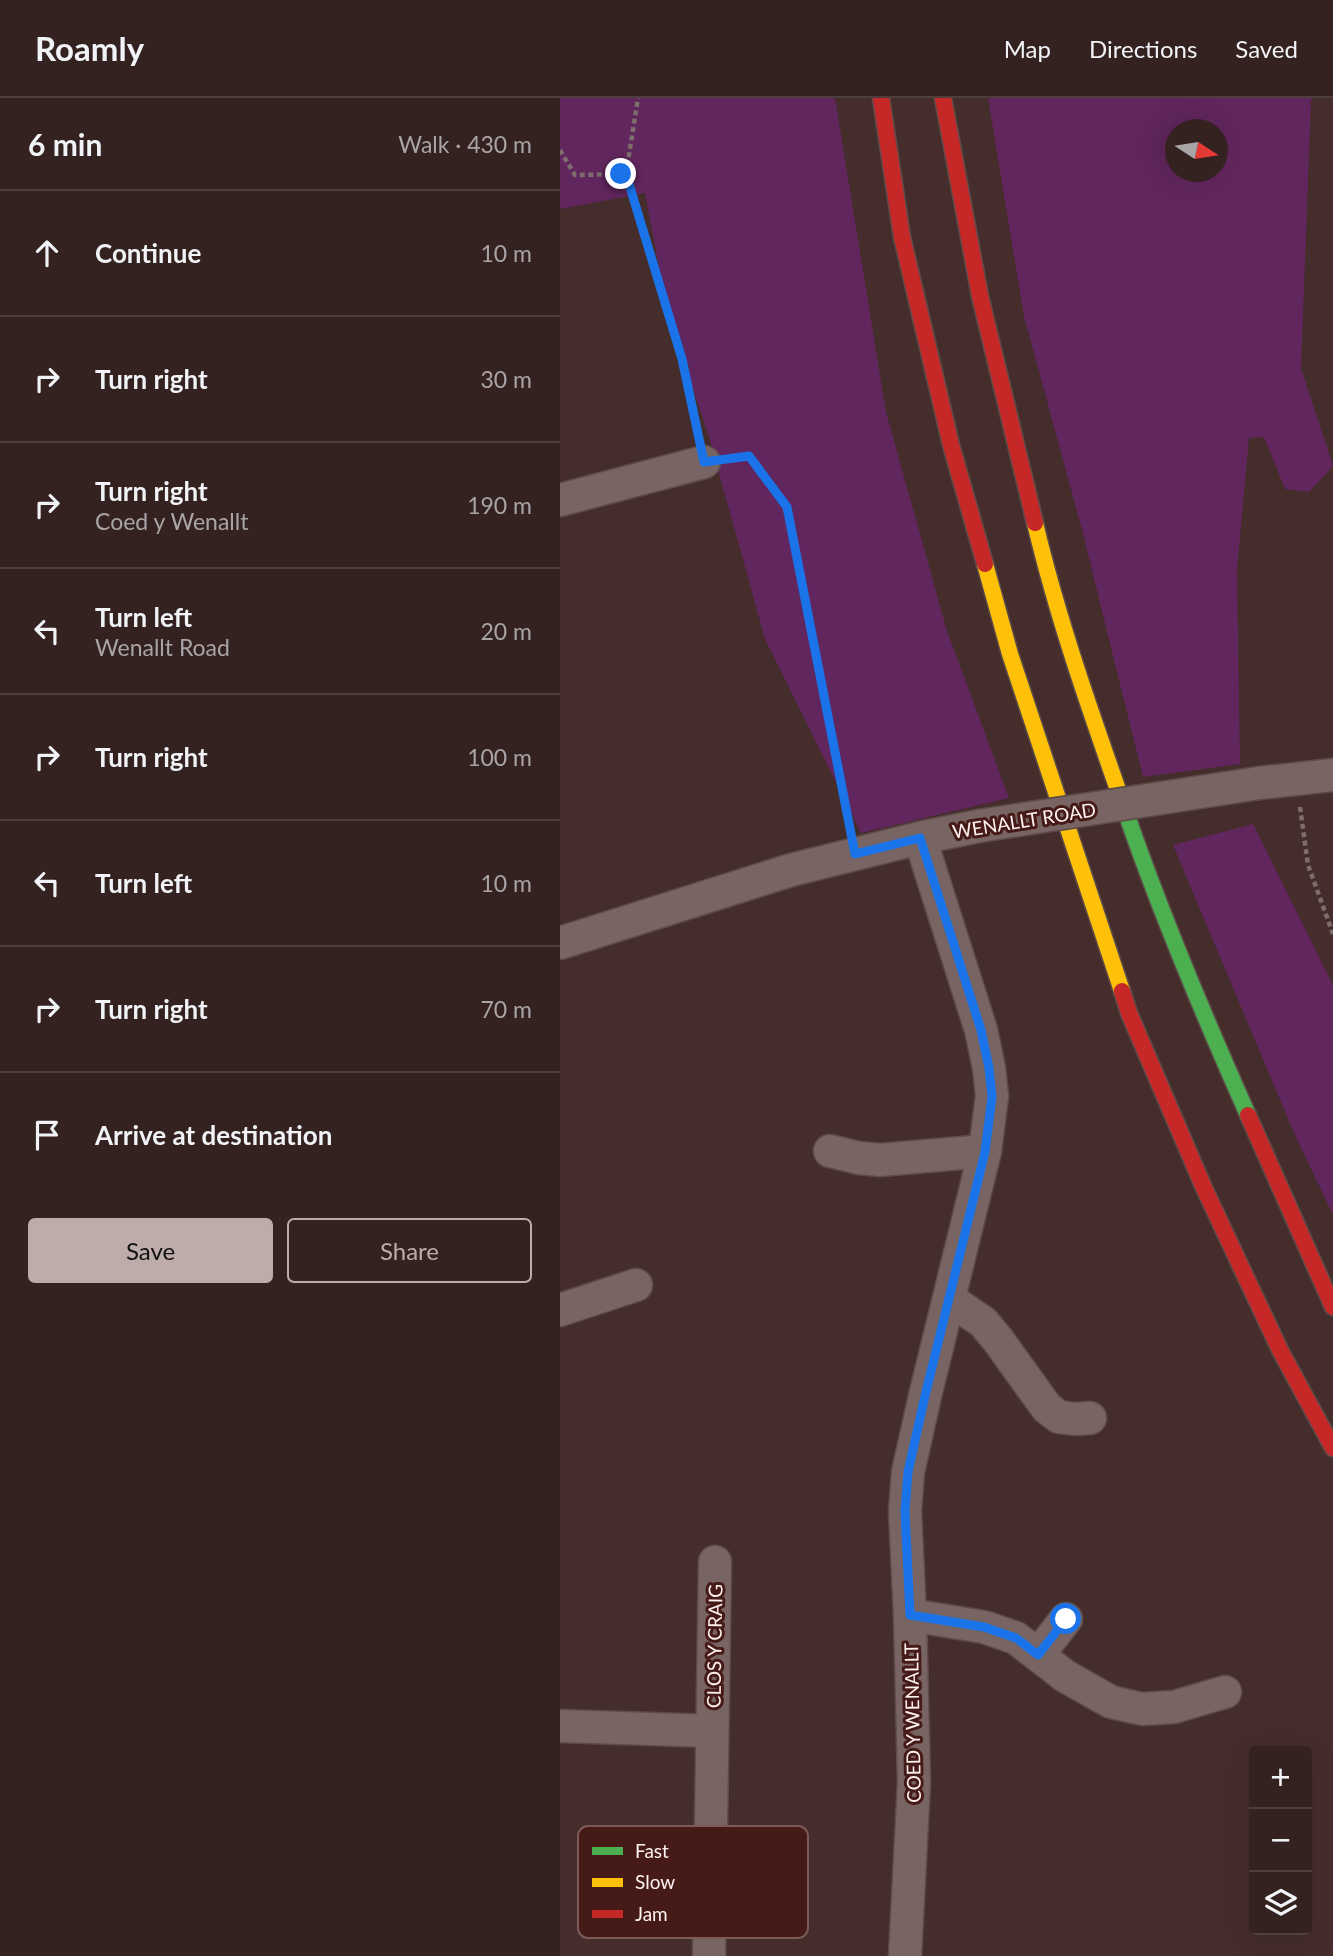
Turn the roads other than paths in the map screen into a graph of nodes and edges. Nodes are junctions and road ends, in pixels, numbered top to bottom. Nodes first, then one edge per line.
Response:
1 (881, 98) edge
2 (943, 98) edge
3 (704, 462) road end
4 (560, 500) edge
5 (1333, 775) edge
6 (920, 838) junction
7 (560, 943) edge
8 (830, 1152) dead end
9 (985, 1152) junction
10 (636, 1284) dead end
11 (949, 1299) junction
12 (1333, 1307) edge
13 (560, 1310) edge
14 (1090, 1418) dead end
15 (1333, 1448) edge
16 (715, 1562) dead end
17 (910, 1615) junction
18 (1066, 1619) dead end
19 (1038, 1655) junction
20 (1225, 1692) dead end
21 (560, 1726) edge
22 (712, 1731) junction
23 (711, 1826) edge
24 (709, 1938) edge
25 (709, 1956) edge
26 (905, 1956) edge

1 - 15 highway
2 - 12 highway
3 - 4 street
5 - 6 street, WENALLT ROAD, bridge
6 - 7 street, WENALLT ROAD
6 - 9 street, COED Y WENALLT
8 - 9 street
9 - 11 street, COED Y WENALLT
10 - 13 street
11 - 14 street
11 - 17 street, COED Y WENALLT
16 - 22 street, CLOS Y CRAIG
17 - 19 street
17 - 26 street, COED Y WENALLT
18 - 19 street
19 - 20 street
21 - 22 street
22 - 23 street, CLOS Y CRAIG
24 - 25 street, CLOS Y CRAIG

